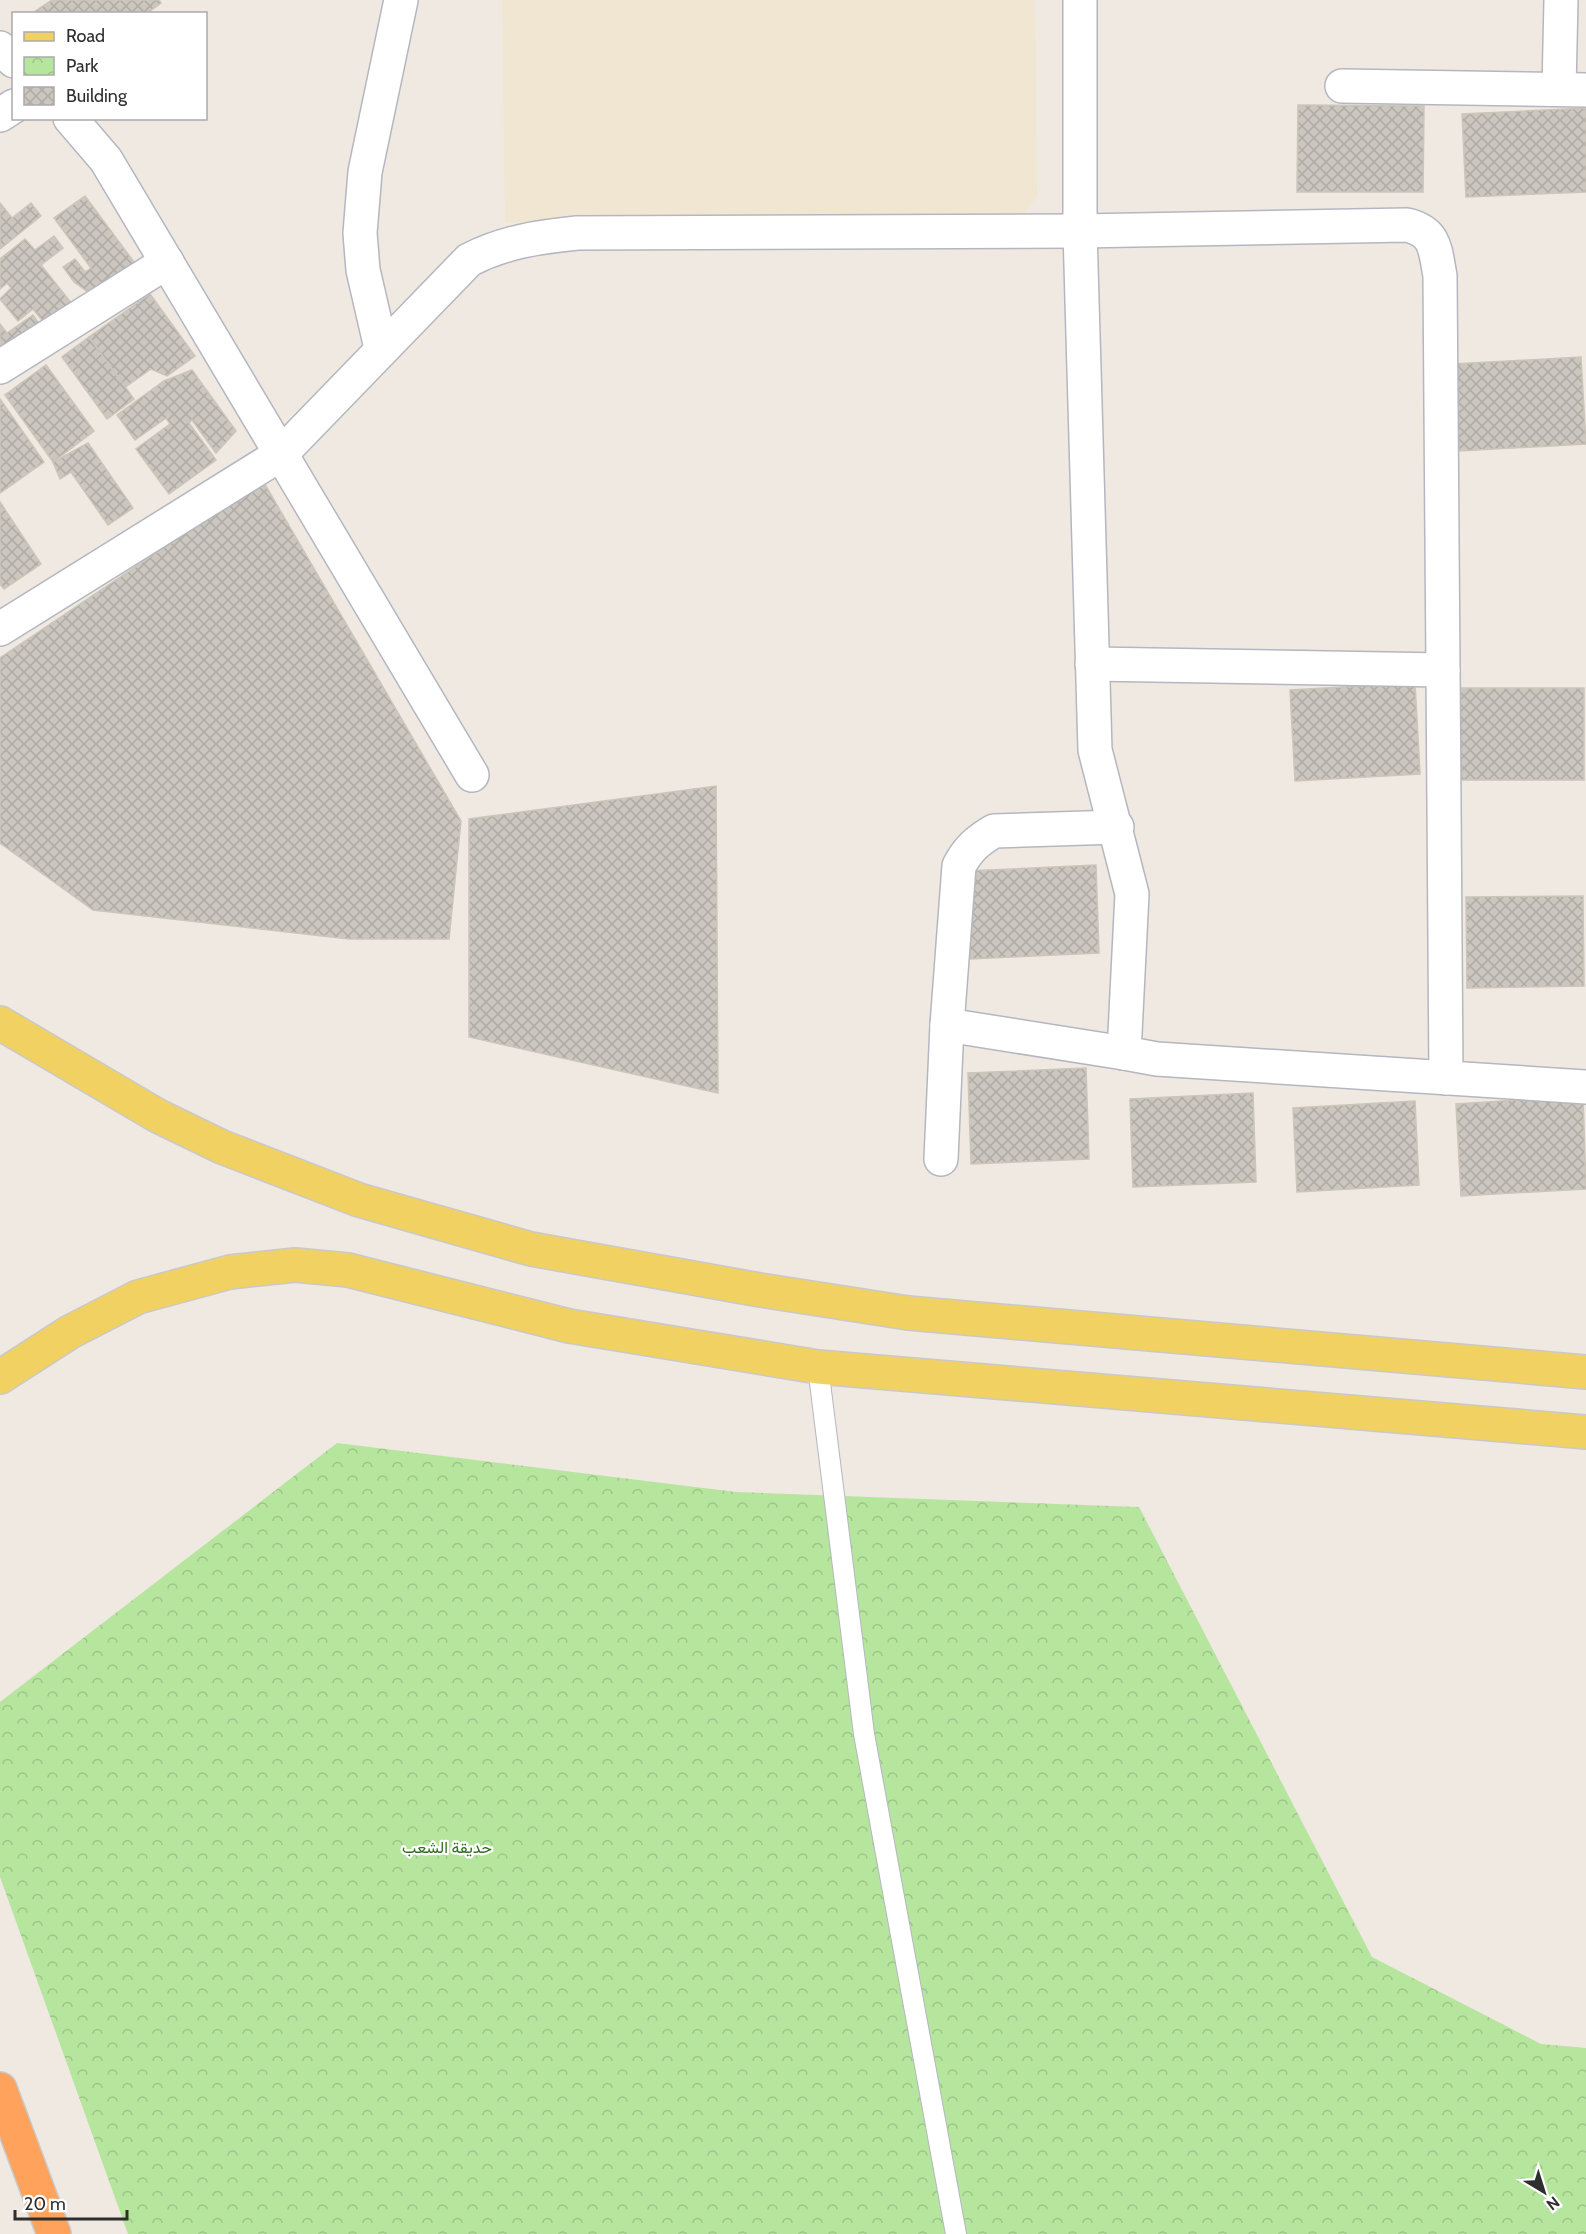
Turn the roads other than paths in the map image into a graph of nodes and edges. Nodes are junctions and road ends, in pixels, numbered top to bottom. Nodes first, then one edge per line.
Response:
1 (401, 0) edge
2 (1080, 0) edge
3 (1560, 0) edge
4 (0, 48) edge
5 (12, 59) edge
6 (1342, 86) dead end
7 (1572, 90) edge
8 (71, 120) edge
9 (1080, 231) junction
10 (167, 262) junction
11 (381, 348) junction
12 (0, 367) edge
13 (281, 454) junction
14 (0, 629) edge
15 (1092, 664) junction
16 (1443, 670) junction
17 (472, 776) dead end
18 (1117, 827) junction
19 (0, 1023) edge
20 (947, 1025) junction
21 (1124, 1053) junction
22 (1446, 1078) junction
23 (1586, 1087) edge
24 (941, 1159) dead end
25 (818, 1367) junction
26 (1586, 1372) edge
27 (0, 1377) edge
28 (1586, 1432) edge
29 (0, 2089) edge
30 (54, 2234) edge
31 (956, 2234) edge

1 - 11 street
2 - 9 street
3 - 7 street
4 - 5 street
6 - 7 street
8 - 10 street
9 - 11 street
9 - 15 street
9 - 16 street
10 - 12 street
10 - 13 street
11 - 13 street
13 - 14 street
13 - 17 street
15 - 16 street
15 - 18 street
16 - 22 street
18 - 20 street
18 - 21 street
19 - 26 main road
20 - 21 street
20 - 24 street
21 - 22 street
22 - 23 street
25 - 27 main road
25 - 28 main road
25 - 31 lane
29 - 30 highway

